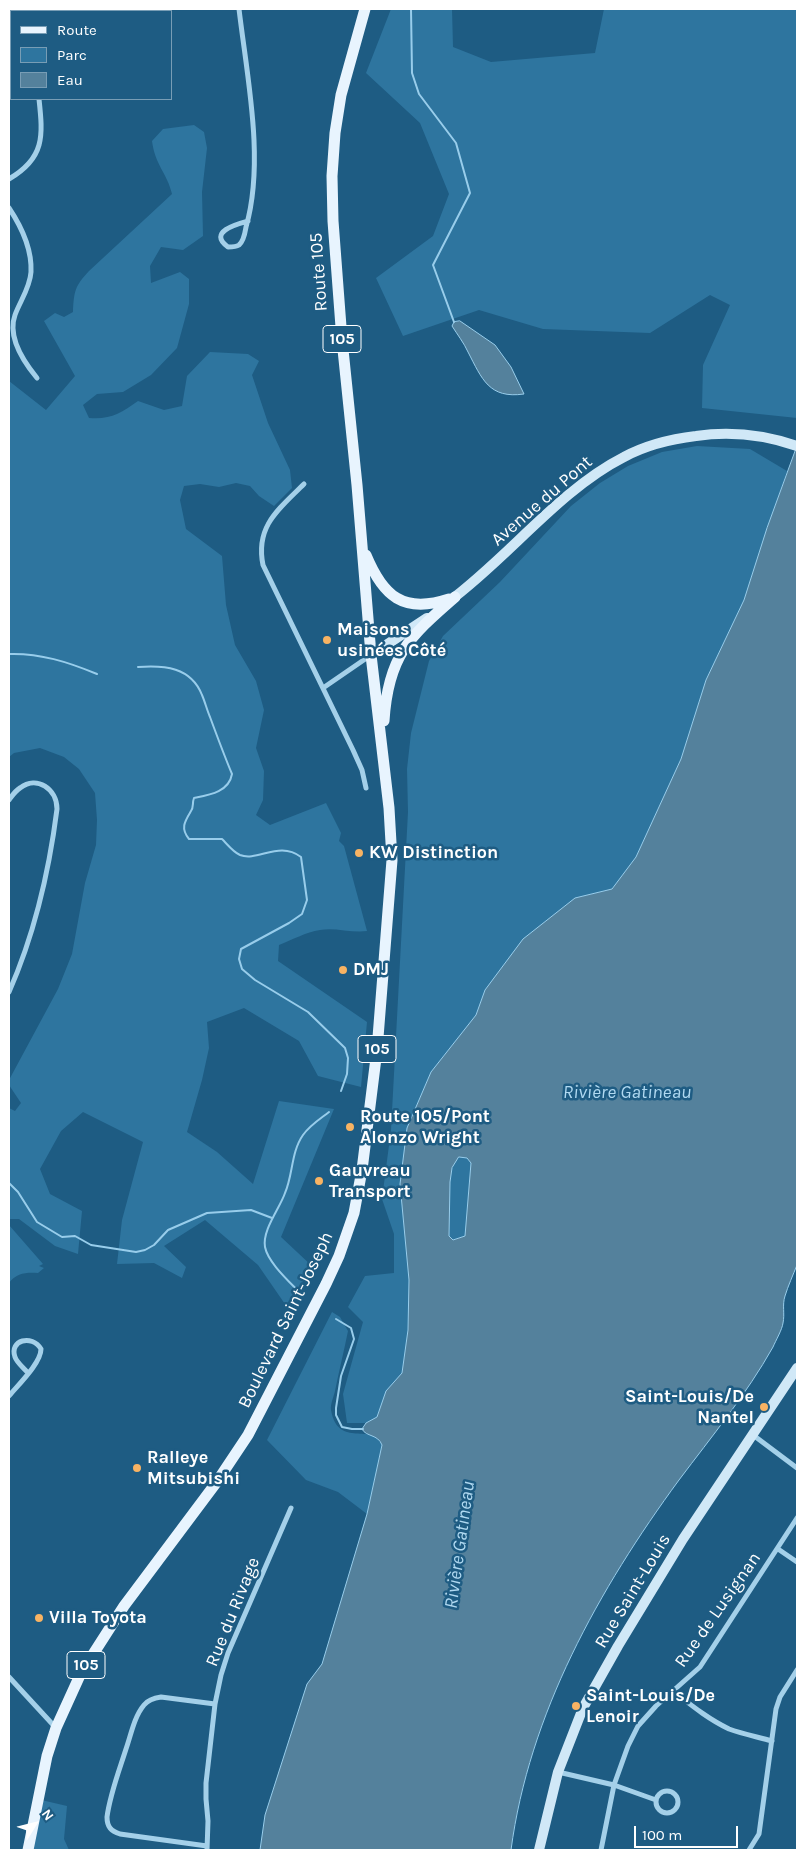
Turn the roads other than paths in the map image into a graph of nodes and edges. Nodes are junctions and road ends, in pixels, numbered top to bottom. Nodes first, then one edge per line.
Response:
1 (239, 9) edge
2 (365, 9) edge
3 (40, 100) edge
4 (9, 179) edge
5 (9, 208) edge
6 (248, 221) junction
7 (36, 378) dead end
8 (793, 445) edge
9 (304, 484) dead end
10 (361, 544) junction
11 (455, 597) junction
12 (371, 655) junction
13 (323, 688) junction
14 (366, 788) dead end
15 (9, 800) edge
16 (389, 808) junction
17 (9, 992) edge
18 (797, 1368) edge
19 (28, 1373) junction
20 (9, 1396) edge
21 (753, 1435) junction
22 (797, 1468) edge
23 (291, 1508) dead end
24 (797, 1518) edge
25 (778, 1549) junction
26 (797, 1562) edge
27 (797, 1670) edge
28 (9, 1678) edge
29 (673, 1692) junction
30 (215, 1704) junction
31 (56, 1728) junction
32 (772, 1741) junction
33 (558, 1772) junction
34 (614, 1785) junction
35 (656, 1800) junction
36 (207, 1848) edge
37 (28, 1850) edge
38 (539, 1850) edge
39 (602, 1850) edge
40 (749, 1850) edge

1 - 6 street
2 - 10 main road, Route 105 / 105
3 - 4 street
5 - 7 street
6 - 6 street
8 - 11 main road, Avenue du Pont
9 - 13 street
10 - 11 main road
10 - 12 main road, Route 105 / 105
11 - 12 main road, Avenue du Pont
11 - 16 main road
12 - 13 street
12 - 16 main road, Boulevard Saint-Joseph / 105
13 - 14 street
15 - 17 street
16 - 31 main road, Boulevard Saint-Joseph / 105
18 - 21 main road, Rue Saint-Louis
19 - 19 street
19 - 20 street
21 - 22 street
21 - 33 main road, Rue Saint-Louis
23 - 30 street, Rue du Rivage
24 - 25 street, Rue de Lusignan
25 - 26 street
25 - 29 street, Rue de Lusignan
27 - 32 street
28 - 31 street
29 - 32 street
29 - 34 street, Rue de Lusignan
30 - 36 street, Rue du Rivage
30 - 36 street
31 - 37 main road, Boulevard Saint-Joseph / 105
32 - 40 street
33 - 34 street
33 - 38 main road, Rue Saint-Louis
34 - 35 street
34 - 39 street, Rue de Lusignan
35 - 35 street

